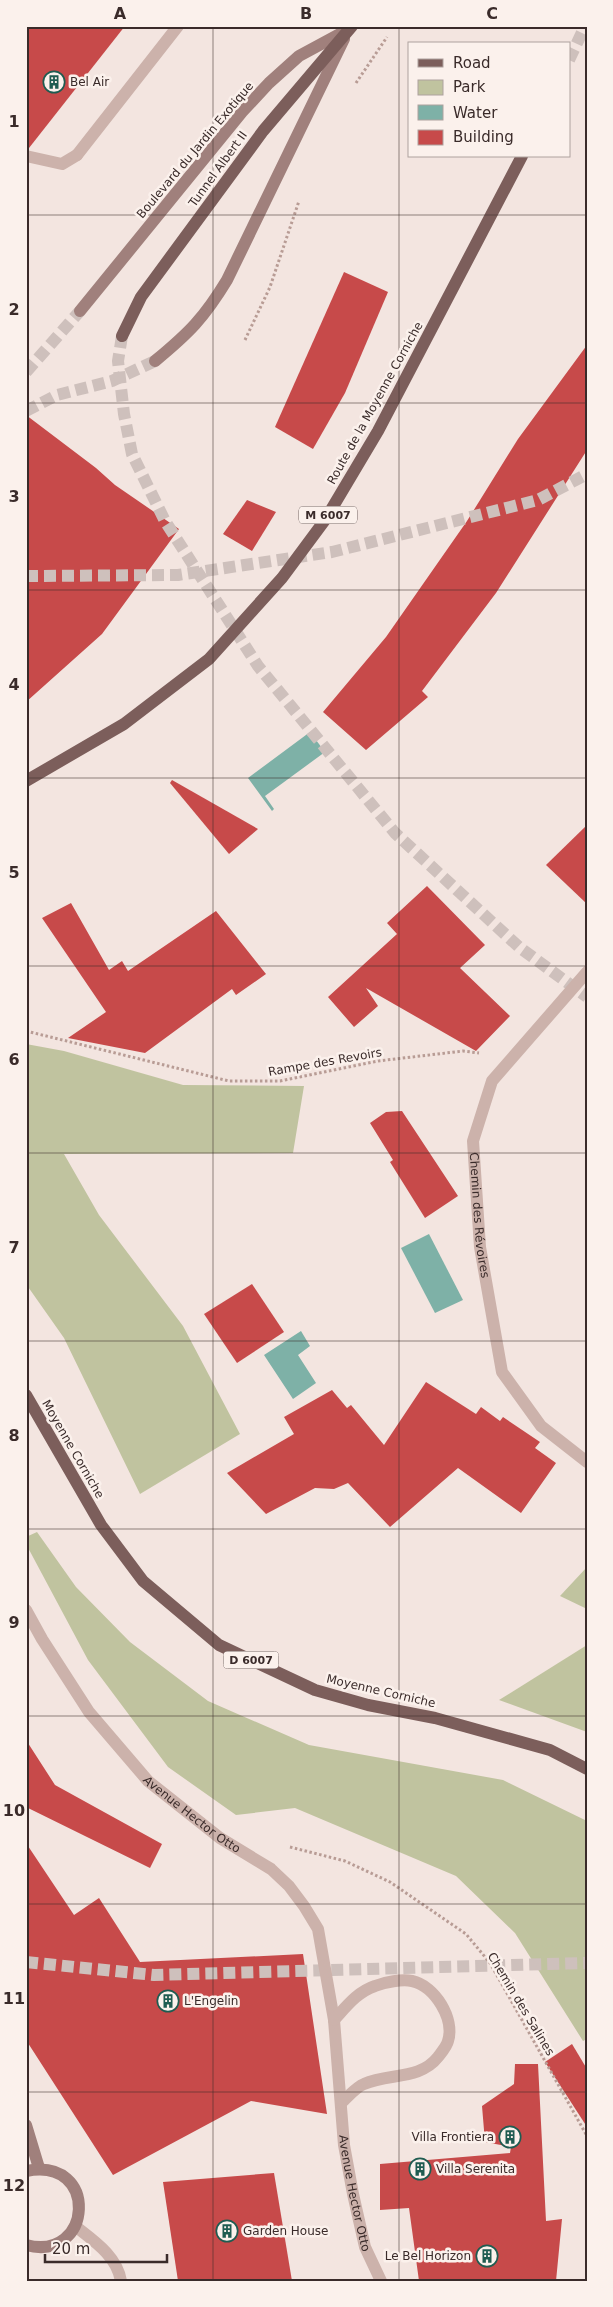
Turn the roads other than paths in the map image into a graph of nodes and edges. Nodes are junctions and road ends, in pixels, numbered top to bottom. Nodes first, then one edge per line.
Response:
1 (178, 26) edge
2 (351, 28) edge
3 (26, 156) edge
4 (521, 158) edge
5 (80, 311) tunnel mouth
6 (122, 336) tunnel mouth
7 (155, 361) tunnel mouth
8 (26, 781) edge
9 (587, 972) edge
10 (26, 1395) edge
11 (587, 1462) edge
12 (26, 1610) edge
13 (587, 1769) edge
14 (334, 2020) junction
15 (341, 2103) junction
16 (26, 2125) edge
17 (33, 2170) edge
18 (76, 2226) junction
19 (27, 2247) edge
20 (121, 2281) edge
21 (381, 2281) edge

1 - 3 street
2 - 5 main road, Boulevard du Jardin Exotique
2 - 6 main road, Tunnel Albert II
2 - 7 main road
4 - 8 main road, Route de la Moyenne Corniche / M 6007
9 - 11 street, Chemin des Révoires
10 - 13 main road, Moyenne Corniche / D 6007
12 - 14 street, Avenue Hector Otto
14 - 15 street, Avenue Hector Otto
14 - 15 street
15 - 21 street, Avenue Hector Otto
16 - 17 main road
17 - 18 main road
18 - 19 main road
18 - 20 street

